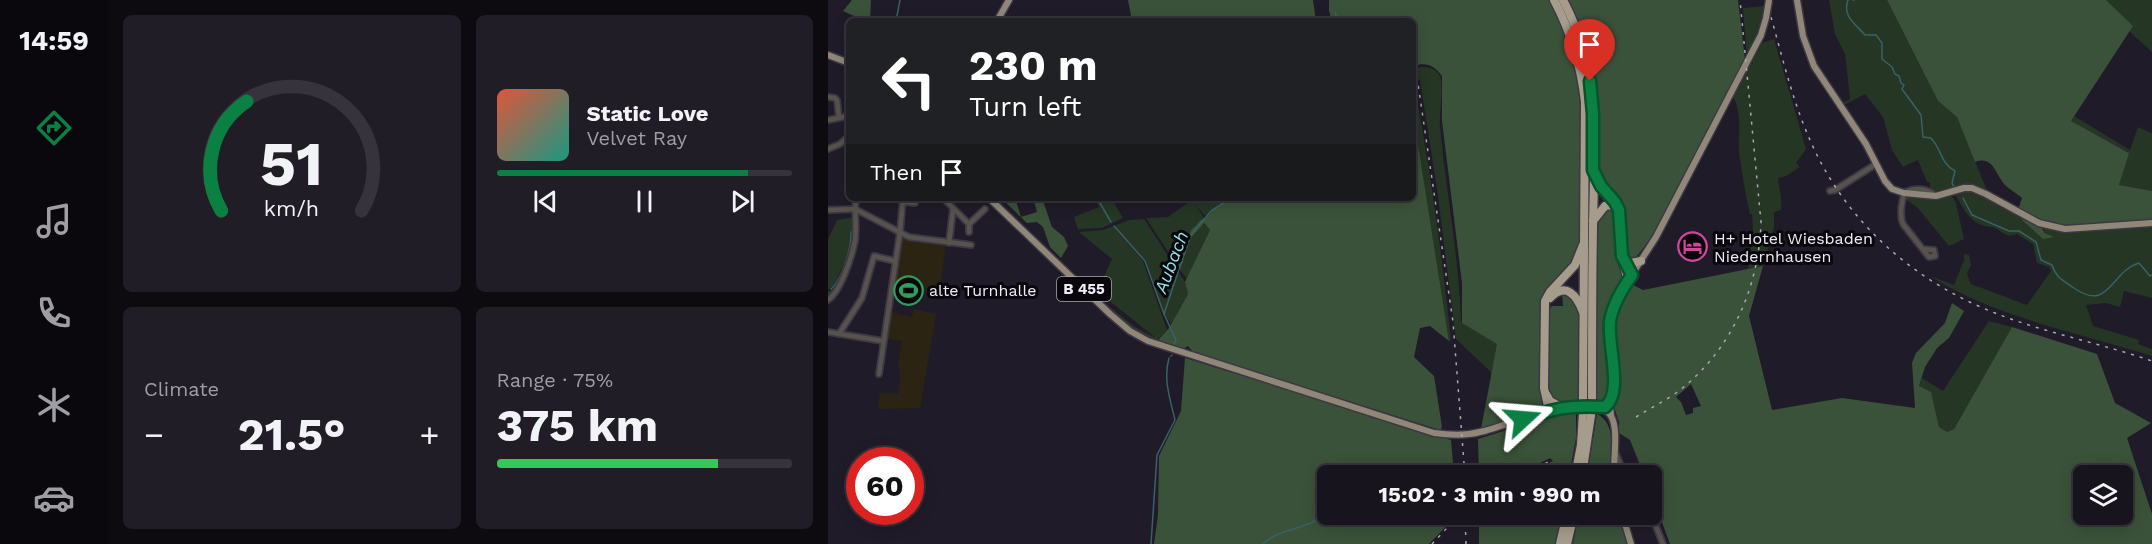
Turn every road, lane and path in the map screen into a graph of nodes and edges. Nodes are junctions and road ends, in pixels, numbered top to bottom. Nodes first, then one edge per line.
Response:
1 (1009, 0) edge
2 (1554, 0) edge
3 (1563, 0) edge
4 (1768, 0) edge
5 (1797, 0) edge
6 (999, 18) edge
7 (828, 55) edge
8 (846, 62) edge
9 (828, 97) edge
10 (846, 116) edge
11 (839, 117) junction
12 (828, 120) edge
13 (846, 139) edge
14 (828, 150) edge
15 (1876, 164) junction
16 (1593, 170) junction
17 (1830, 191) dead end
18 (1904, 193) junction
19 (856, 201) edge
20 (903, 201) edge
21 (907, 201) edge
22 (946, 201) edge
23 (992, 201) edge
24 (915, 203) dead end
25 (855, 209) junction
26 (953, 209) junction
27 (985, 209) dead end
28 (828, 210) edge
29 (1619, 210) junction
30 (1593, 221) junction
31 (2152, 223) edge
32 (969, 224) junction
33 (900, 232) junction
34 (969, 232) dead end
35 (1585, 236) junction
36 (949, 243) junction
37 (971, 245) dead end
38 (1923, 249) dead end
39 (1623, 260) junction
40 (895, 261) junction
41 (1641, 261) junction
42 (1629, 279) junction
43 (828, 292) edge
44 (834, 295) junction
45 (828, 300) edge
46 (1545, 306) junction
47 (1584, 314) junction
48 (828, 332) edge
49 (839, 334) junction
50 (883, 341) junction
51 (879, 374) dead end
52 (1544, 388) junction
53 (1614, 389) junction
54 (1588, 398) junction
55 (1550, 401) junction
56 (1611, 401) junction
57 (1561, 407) junction
58 (1602, 408) junction
59 (1549, 411) junction
60 (1587, 414) junction
61 (1611, 415) junction
62 (1614, 449) junction
63 (1577, 465) edge
64 (1583, 465) edge
65 (1614, 465) edge
66 (1620, 465) edge
67 (1564, 525) edge
68 (1571, 525) edge
69 (1625, 525) edge
70 (1655, 525) edge
71 (1560, 544) edge
72 (1567, 544) edge
73 (1631, 544) edge
74 (1663, 544) edge

1 - 6 main road
2 - 35 highway
3 - 16 highway
4 - 41 main road, bridge
5 - 15 main road
7 - 8 main road
9 - 11 street
10 - 11 street
11 - 12 street
13 - 14 street
15 - 17 street
15 - 18 main road
16 - 29 highway
16 - 30 highway
18 - 31 main road
18 - 38 street
19 - 25 street
20 - 33 street
21 - 24 street
22 - 26 street
23 - 59 main road, B 455
25 - 28 street
25 - 33 street
25 - 44 street
26 - 32 street
26 - 36 street
27 - 32 street
29 - 30 highway
29 - 39 highway
30 - 54 highway
32 - 34 street
33 - 36 street
33 - 40 street
35 - 46 highway
35 - 47 highway
36 - 37 street
39 - 41 highway
39 - 42 highway
40 - 49 street
40 - 50 street
41 - 42 main road
42 - 53 main road
43 - 44 street
44 - 45 street
46 - 47 highway
46 - 52 highway
47 - 54 highway
48 - 49 street
49 - 50 street
50 - 51 street
52 - 55 highway
52 - 59 highway
53 - 56 main road
53 - 58 main road
54 - 60 highway, bridge
55 - 57 highway
55 - 59 highway
56 - 58 main road
56 - 61 main road
57 - 58 main road, B 455
57 - 59 main road, B 455
58 - 61 main road
60 - 63 highway
60 - 64 highway
61 - 62 main road
62 - 65 main road
62 - 66 street
67 - 71 highway
68 - 72 highway
69 - 73 main road
70 - 74 street

